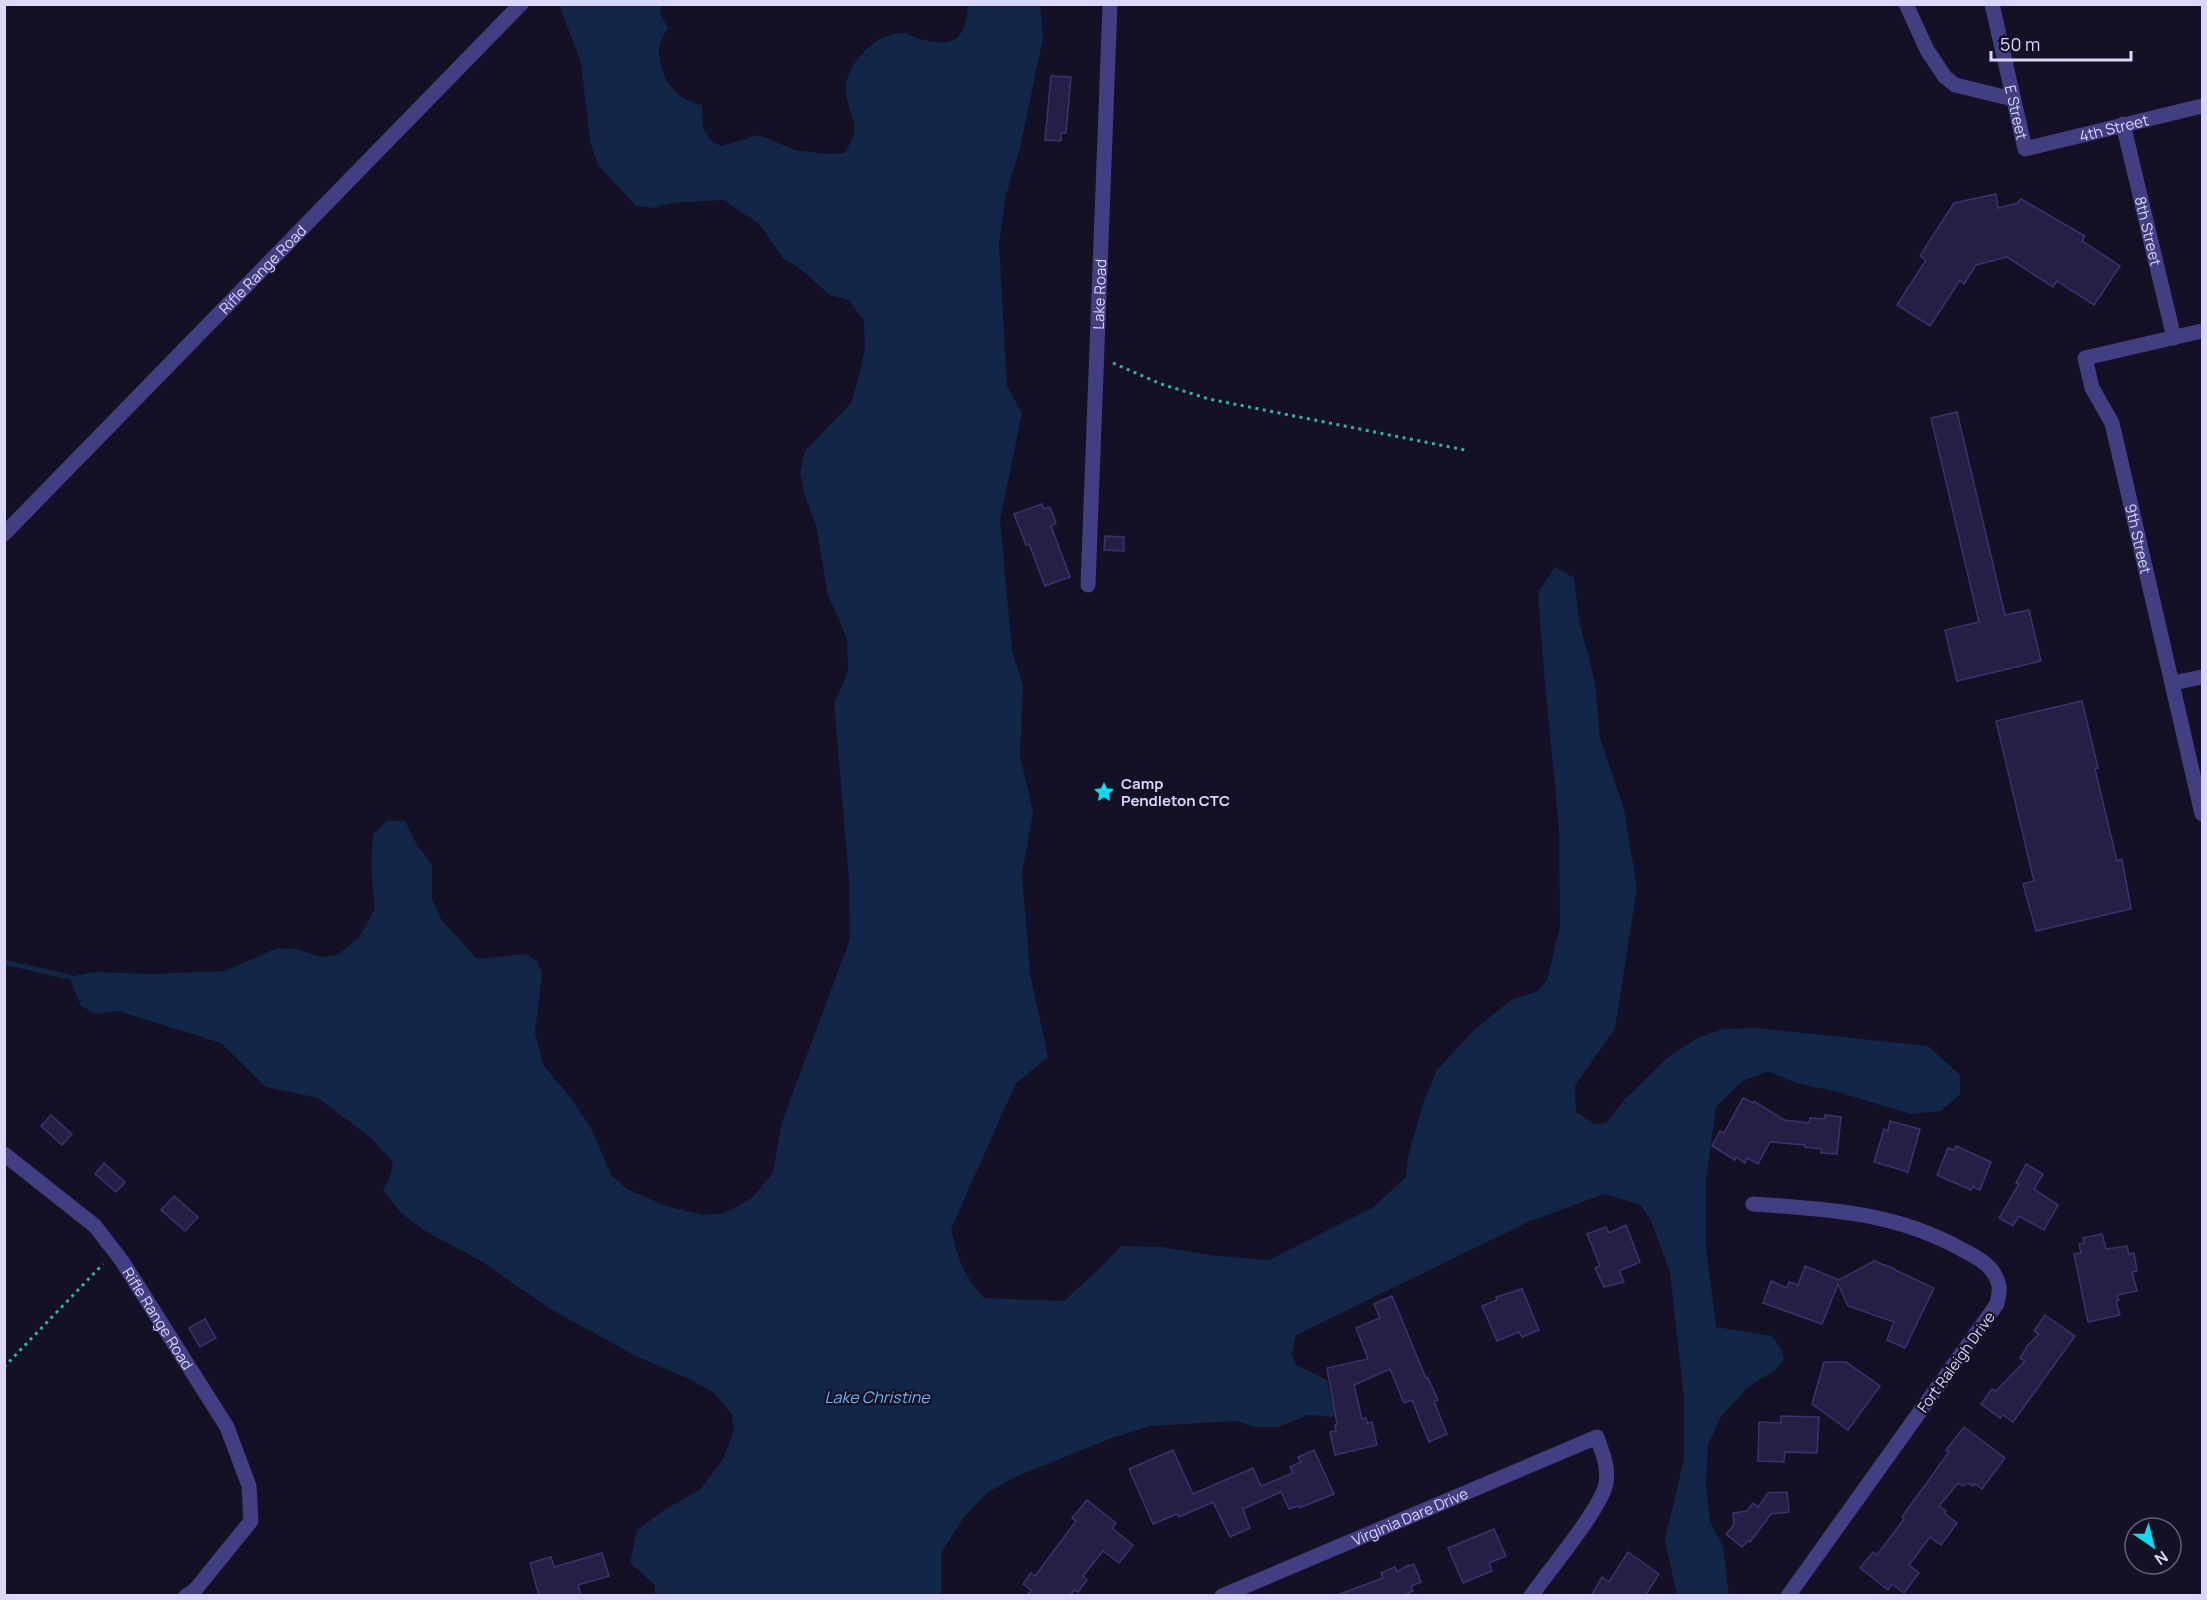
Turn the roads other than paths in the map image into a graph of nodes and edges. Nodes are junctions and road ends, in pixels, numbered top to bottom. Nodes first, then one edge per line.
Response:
1 (521, 4) edge
2 (1110, 4) edge
3 (1906, 4) edge
4 (1992, 4) edge
5 (2013, 99) junction
6 (2202, 106) edge
7 (2123, 124) junction
8 (2025, 149) joint
9 (2202, 332) edge
10 (2174, 338) junction
11 (4, 534) edge
12 (1088, 585) dead end
13 (2202, 677) edge
14 (2173, 683) junction
15 (2202, 814) edge
16 (4, 1154) edge
17 (1753, 1204) dead end
18 (186, 1596) edge
19 (1222, 1596) edge
20 (1531, 1596) edge
21 (1788, 1596) edge

1 - 11 street, Rifle Range Road
2 - 12 street, Lake Road
3 - 5 street
4 - 5 street, E Street
5 - 8 street, E Street
6 - 7 street, 4th Street
7 - 8 street, 4th Street
7 - 10 street, 8th Street
9 - 10 street
10 - 14 street, 9th Street
13 - 14 street
14 - 15 street, 9th Street
16 - 18 street, Rifle Range Road
17 - 21 street, Fort Raleigh Drive
19 - 20 street, Virginia Dare Drive

